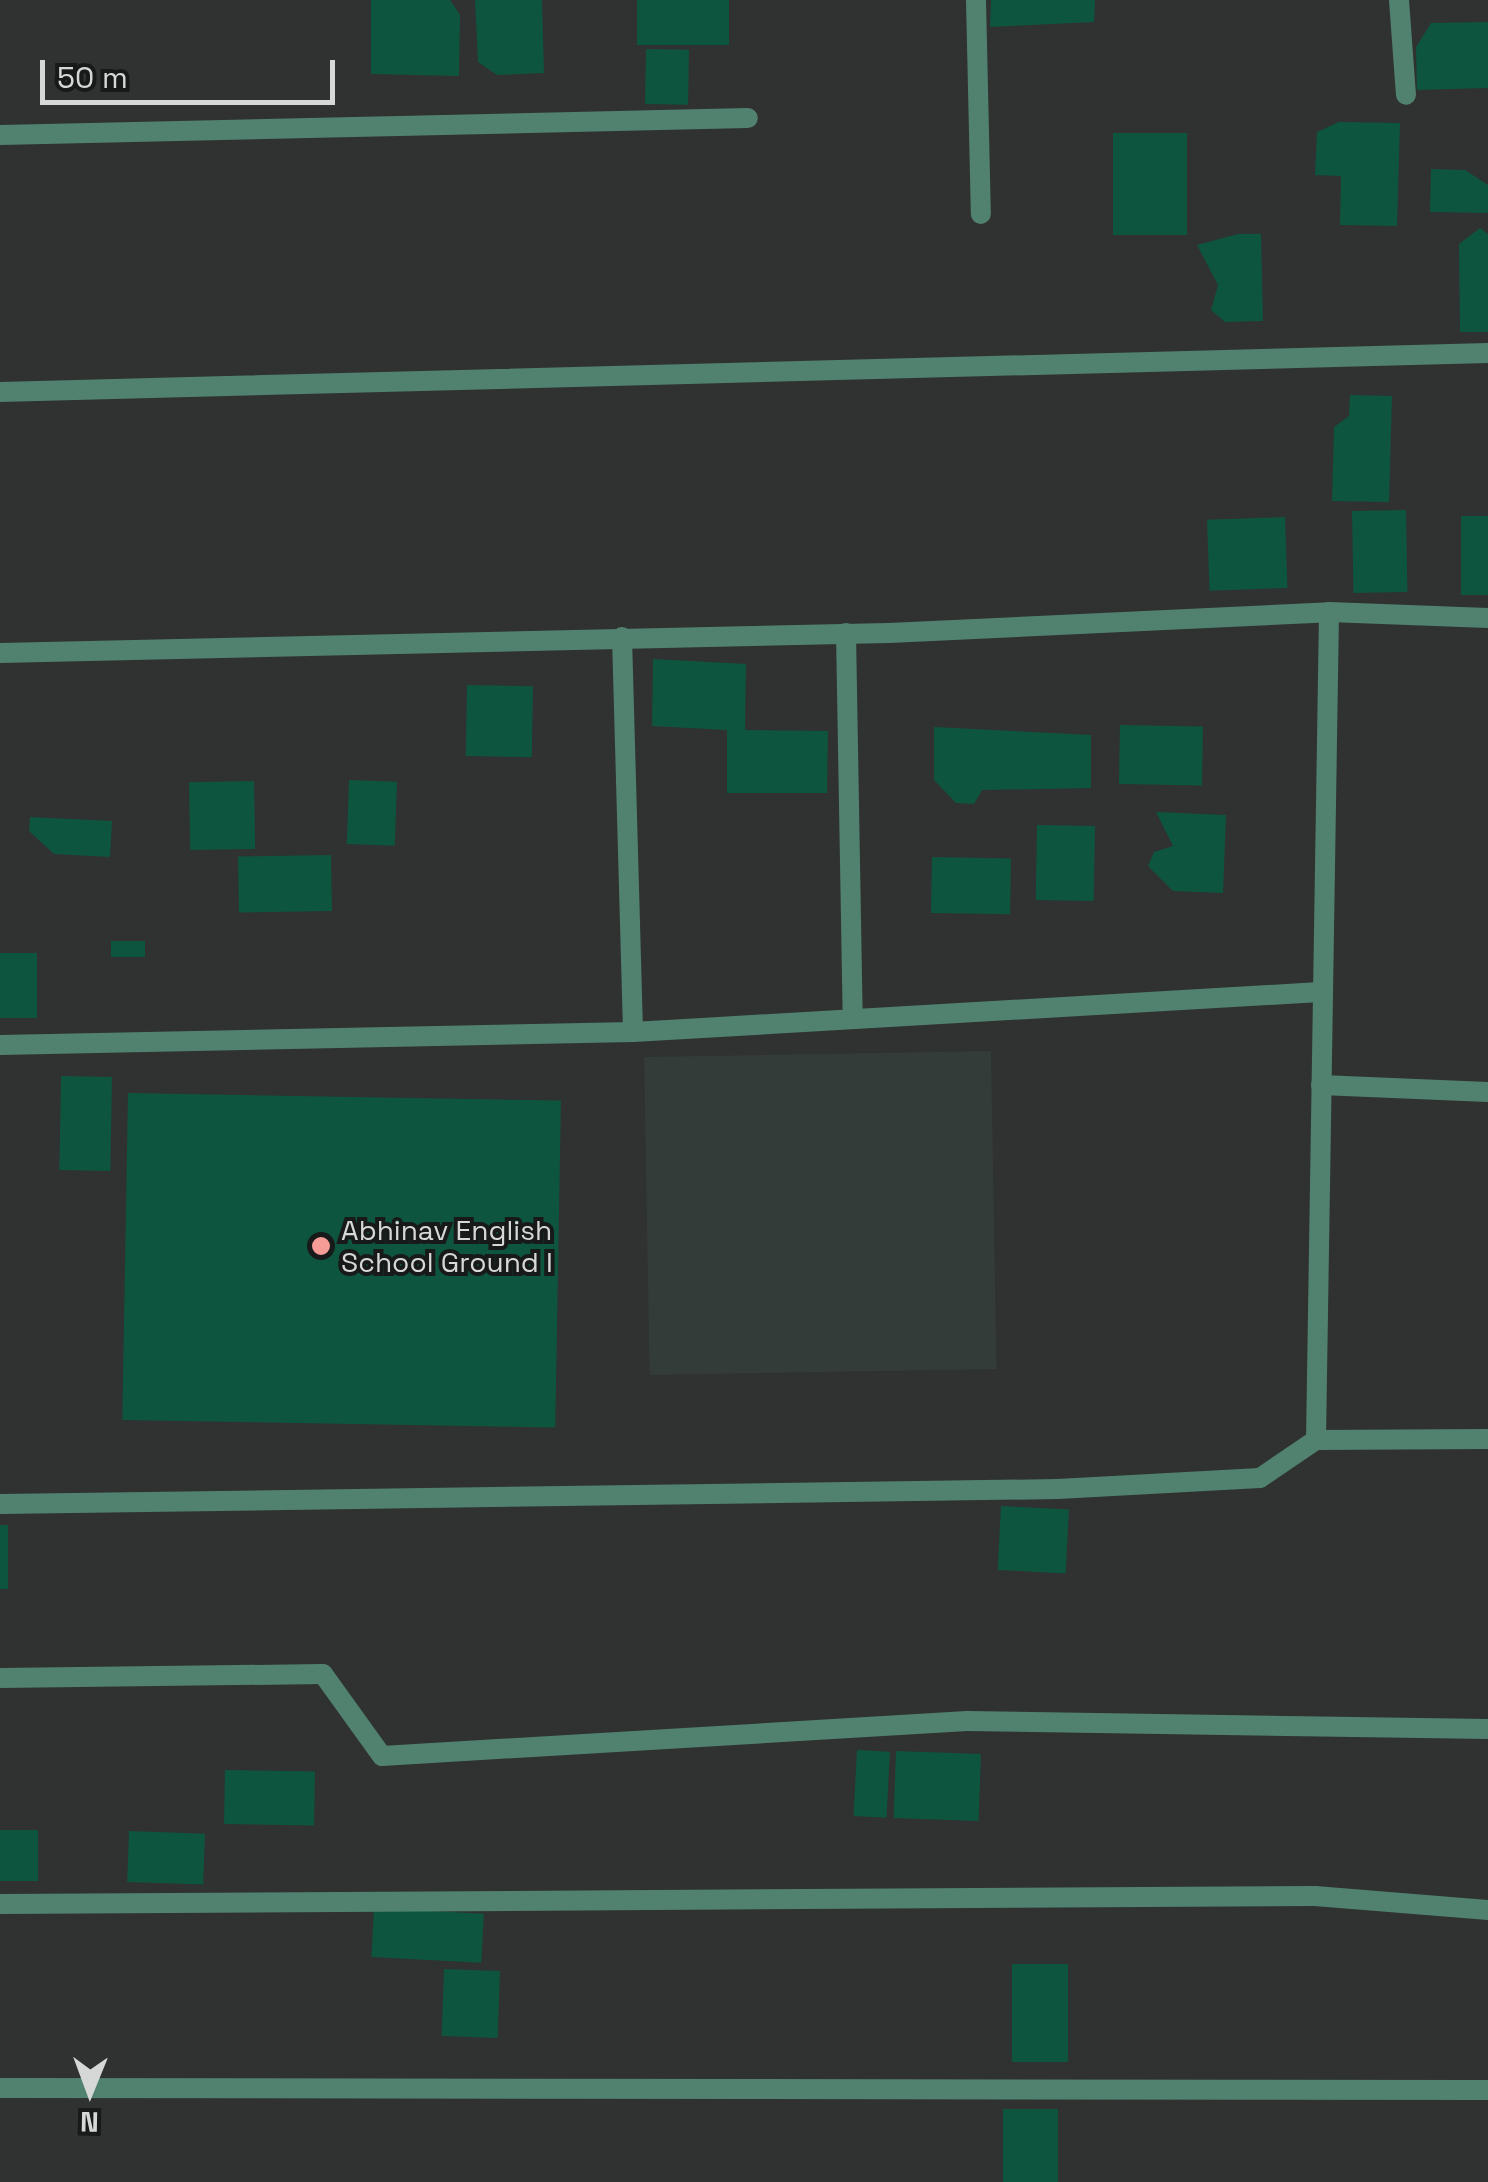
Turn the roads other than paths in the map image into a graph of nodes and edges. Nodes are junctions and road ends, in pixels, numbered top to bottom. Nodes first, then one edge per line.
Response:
1 (976, 0) edge
2 (1399, 0) edge
3 (1406, 95) dead end
4 (748, 118) dead end
5 (0, 135) edge
6 (981, 214) dead end
7 (1488, 353) edge
8 (0, 392) edge
9 (1329, 612) junction
10 (1488, 618) edge
11 (846, 633) junction
12 (622, 637) junction
13 (0, 653) edge
14 (1320, 992) junction
15 (853, 1016) junction
16 (634, 1032) junction
17 (0, 1045) edge
18 (1321, 1085) junction
19 (1488, 1092) edge
20 (1316, 1440) junction
21 (1488, 1440) edge
22 (0, 1504) edge
23 (0, 1678) edge
24 (1488, 1728) edge
25 (0, 1904) edge
26 (1488, 1910) edge
27 (0, 2088) edge
28 (1488, 2090) edge

1 - 6 street
2 - 3 street
4 - 5 street
7 - 8 street
9 - 10 street
9 - 11 street
9 - 14 street
11 - 12 street
11 - 15 street
12 - 13 street
12 - 16 street
14 - 15 street
14 - 18 street
15 - 16 street
16 - 17 street
18 - 19 street
18 - 20 street
20 - 21 street
20 - 22 street
23 - 24 street
25 - 26 street
27 - 28 street

